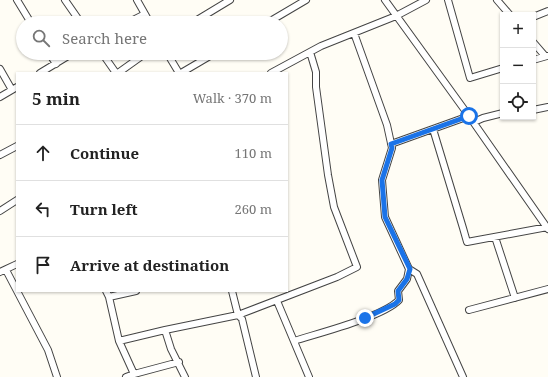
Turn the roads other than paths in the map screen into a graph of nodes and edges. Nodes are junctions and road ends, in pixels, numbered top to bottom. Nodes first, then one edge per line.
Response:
1 (17, 0) edge
2 (65, 0) edge
3 (137, 0) edge
4 (230, 0) edge
5 (306, 0) edge
6 (385, 0) edge
7 (426, 0) edge
8 (448, 0) edge
9 (497, 0) edge
10 (548, 11) edge
11 (507, 12) edge
12 (145, 14) joint
13 (27, 16) edge
14 (77, 16) edge
15 (141, 16) edge
16 (204, 16) edge
17 (279, 16) edge
18 (396, 16) junction
19 (536, 16) edge
20 (354, 33) junction
21 (536, 45) edge
22 (310, 52) junction
23 (547, 56) edge
24 (536, 59) edge
25 (53, 60) edge
26 (62, 60) edge
27 (107, 60) edge
28 (136, 60) edge
29 (172, 60) edge
30 (203, 60) edge
31 (56, 64) junction
32 (0, 69) edge
33 (500, 69) edge
34 (42, 72) edge
35 (116, 72) edge
36 (118, 72) edge
37 (179, 72) edge
38 (182, 72) edge
39 (273, 72) edge
40 (15, 88) edge
41 (0, 97) edge
42 (548, 107) edge
43 (536, 109) edge
44 (500, 114) edge
45 (469, 116) junction
46 (474, 122) junction
47 (433, 129) junction
48 (391, 144) junction
49 (16, 147) edge
50 (0, 155) edge
51 (16, 201) edge
52 (0, 211) edge
53 (548, 228) edge
54 (495, 237) junction
55 (16, 264) edge
56 (410, 269) junction
57 (3, 271) edge
58 (548, 289) edge
59 (16, 290) edge
60 (18, 292) edge
61 (126, 292) edge
62 (232, 292) edge
63 (107, 294) edge
64 (515, 298) junction
65 (277, 301) junction
66 (469, 310) dead end
67 (238, 315) junction
68 (165, 330) junction
69 (119, 341) junction
70 (294, 342) junction
71 (178, 362) junction
72 (134, 374) junction
73 (58, 377) edge
74 (126, 377) edge
75 (186, 377) edge
76 (256, 377) edge
77 (309, 377) edge
78 (463, 377) edge

1 - 13 street
2 - 14 street
3 - 12 street
4 - 16 street
5 - 17 street
6 - 18 street
7 - 18 street
8 - 33 street
9 - 11 street
10 - 19 street
12 - 15 street
18 - 20 street
18 - 45 street
20 - 22 street
20 - 48 street
21 - 23 street
22 - 39 street
22 - 65 street
23 - 24 street
25 - 31 street
26 - 31 street
27 - 35 street
28 - 36 street
29 - 37 street
30 - 38 street
31 - 34 street
32 - 40 street
40 - 41 street
42 - 43 street
44 - 46 street
45 - 46 street
45 - 47 street
46 - 53 street
47 - 48 street
47 - 54 street
48 - 56 street
49 - 50 street
51 - 52 street
53 - 54 street
54 - 64 street
55 - 57 street
56 - 70 street
56 - 78 street
57 - 59 street
58 - 64 street
60 - 73 street
61 - 63 street
62 - 67 street
63 - 69 street
64 - 66 street
65 - 67 street
65 - 70 street
67 - 68 street
67 - 76 street
68 - 69 street
68 - 71 street
69 - 72 street
70 - 77 street
71 - 72 street
71 - 75 street
72 - 74 street

